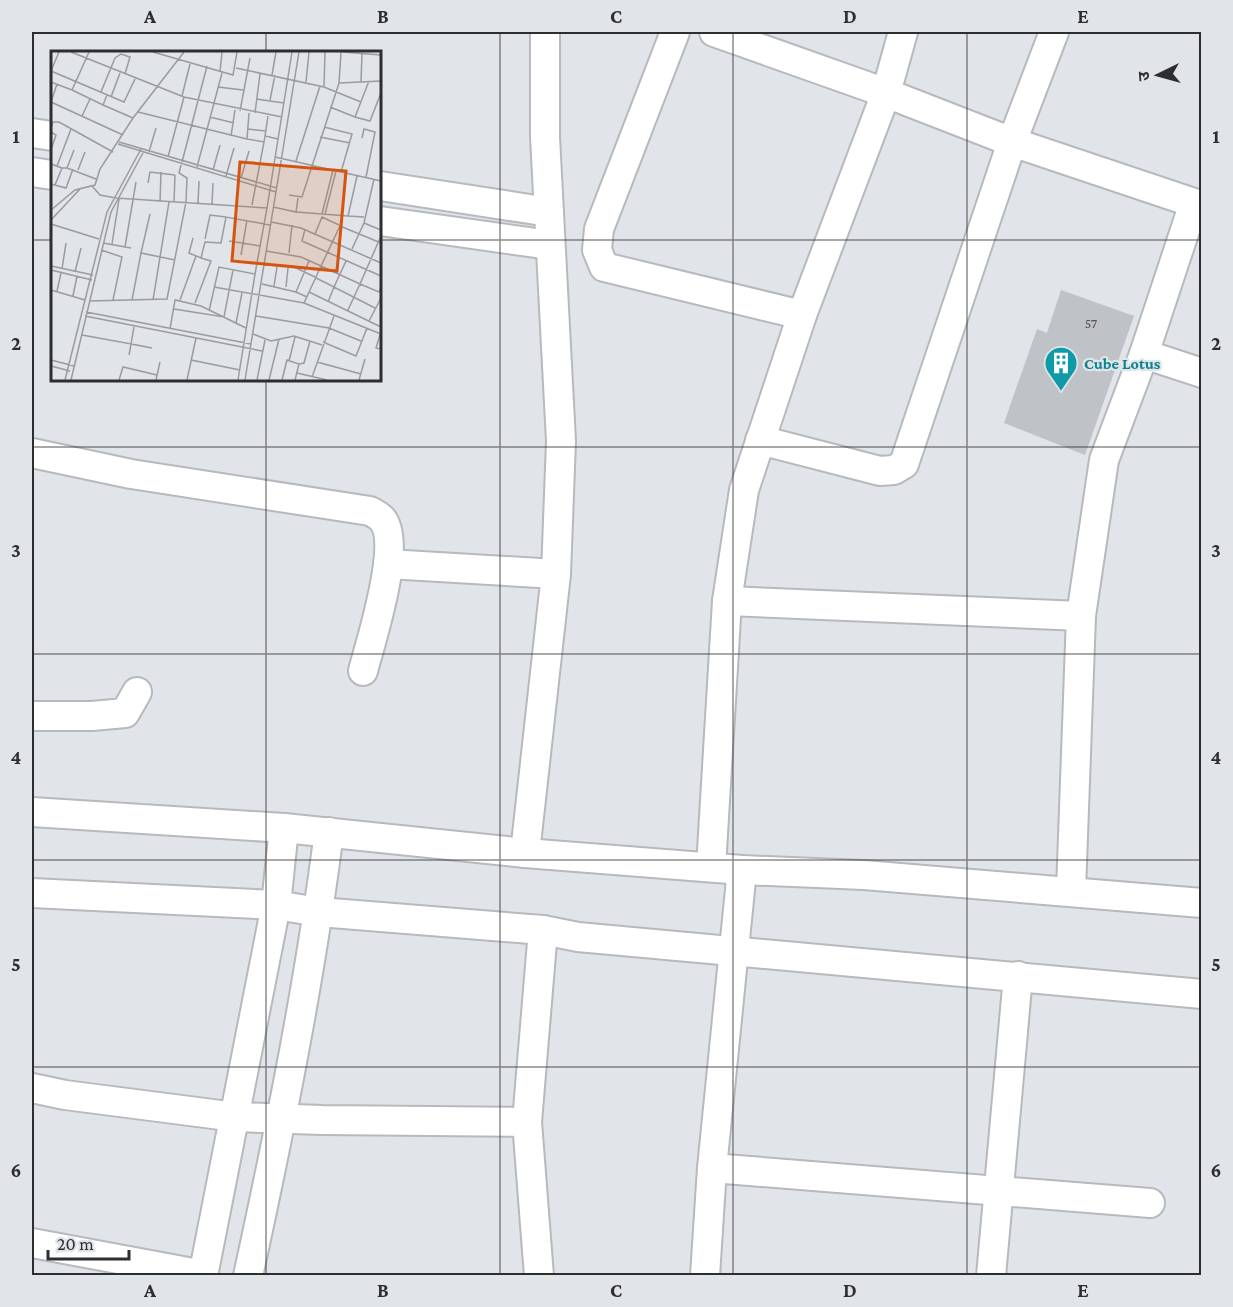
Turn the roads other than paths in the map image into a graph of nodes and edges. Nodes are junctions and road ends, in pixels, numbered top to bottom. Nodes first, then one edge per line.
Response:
1 (545, 32) edge
2 (675, 32) edge
3 (714, 32) edge
4 (903, 32) edge
5 (1054, 32) edge
6 (886, 93) junction
7 (32, 133) edge
8 (51, 136) edge
9 (1012, 142) junction
10 (32, 172) edge
11 (51, 175) edge
12 (381, 186) edge
13 (1199, 196) edge
14 (549, 212) junction
15 (381, 221) edge
16 (550, 245) junction
17 (802, 315) junction
18 (1144, 354) junction
19 (1202, 374) edge
20 (760, 440) junction
21 (32, 453) edge
22 (388, 564) junction
23 (556, 574) junction
24 (727, 601) junction
25 (1081, 616) junction
26 (363, 671) dead end
27 (137, 692) dead end
28 (32, 716) edge
29 (32, 812) edge
30 (284, 828) junction
31 (329, 832) junction
32 (525, 853) junction
33 (711, 867) junction
34 (742, 870) junction
35 (1071, 891) junction
36 (32, 893) edge
37 (1202, 903) edge
38 (276, 905) junction
39 (319, 912) junction
40 (543, 930) junction
41 (734, 950) junction
42 (1018, 976) junction
43 (1202, 994) edge
44 (32, 1088) edge
45 (236, 1117) junction
46 (282, 1119) junction
47 (527, 1122) junction
48 (712, 1168) junction
49 (997, 1190) junction
50 (1150, 1203) dead end
51 (32, 1243) edge
52 (203, 1275) edge
53 (248, 1275) edge
54 (539, 1275) edge
55 (705, 1275) edge
56 (991, 1275) edge

1 - 14 street
2 - 17 street
3 - 6 street
4 - 6 street
5 - 9 street
6 - 9 street
6 - 17 street
7 - 8 street
9 - 13 street
9 - 20 street
10 - 11 street
12 - 14 street
13 - 18 street
14 - 16 street
15 - 16 street
16 - 23 street
17 - 20 street
18 - 19 street
18 - 25 street
20 - 24 street
21 - 22 street
22 - 23 street
22 - 26 street
23 - 32 street
24 - 25 street
24 - 33 street
25 - 35 street
27 - 28 street
29 - 30 street
30 - 31 street
30 - 38 street
31 - 32 street
31 - 39 street
32 - 33 street
33 - 34 street
34 - 35 street
34 - 41 street
35 - 37 street
36 - 38 street
38 - 39 street
38 - 45 street
39 - 40 street
39 - 46 street
40 - 41 street
40 - 47 street
41 - 42 street
41 - 48 street
42 - 43 street
42 - 49 street
44 - 45 street
45 - 46 street
45 - 52 street
46 - 47 street
46 - 53 street
47 - 54 street
48 - 49 street
48 - 55 street
49 - 50 street
49 - 56 street
51 - 52 street

